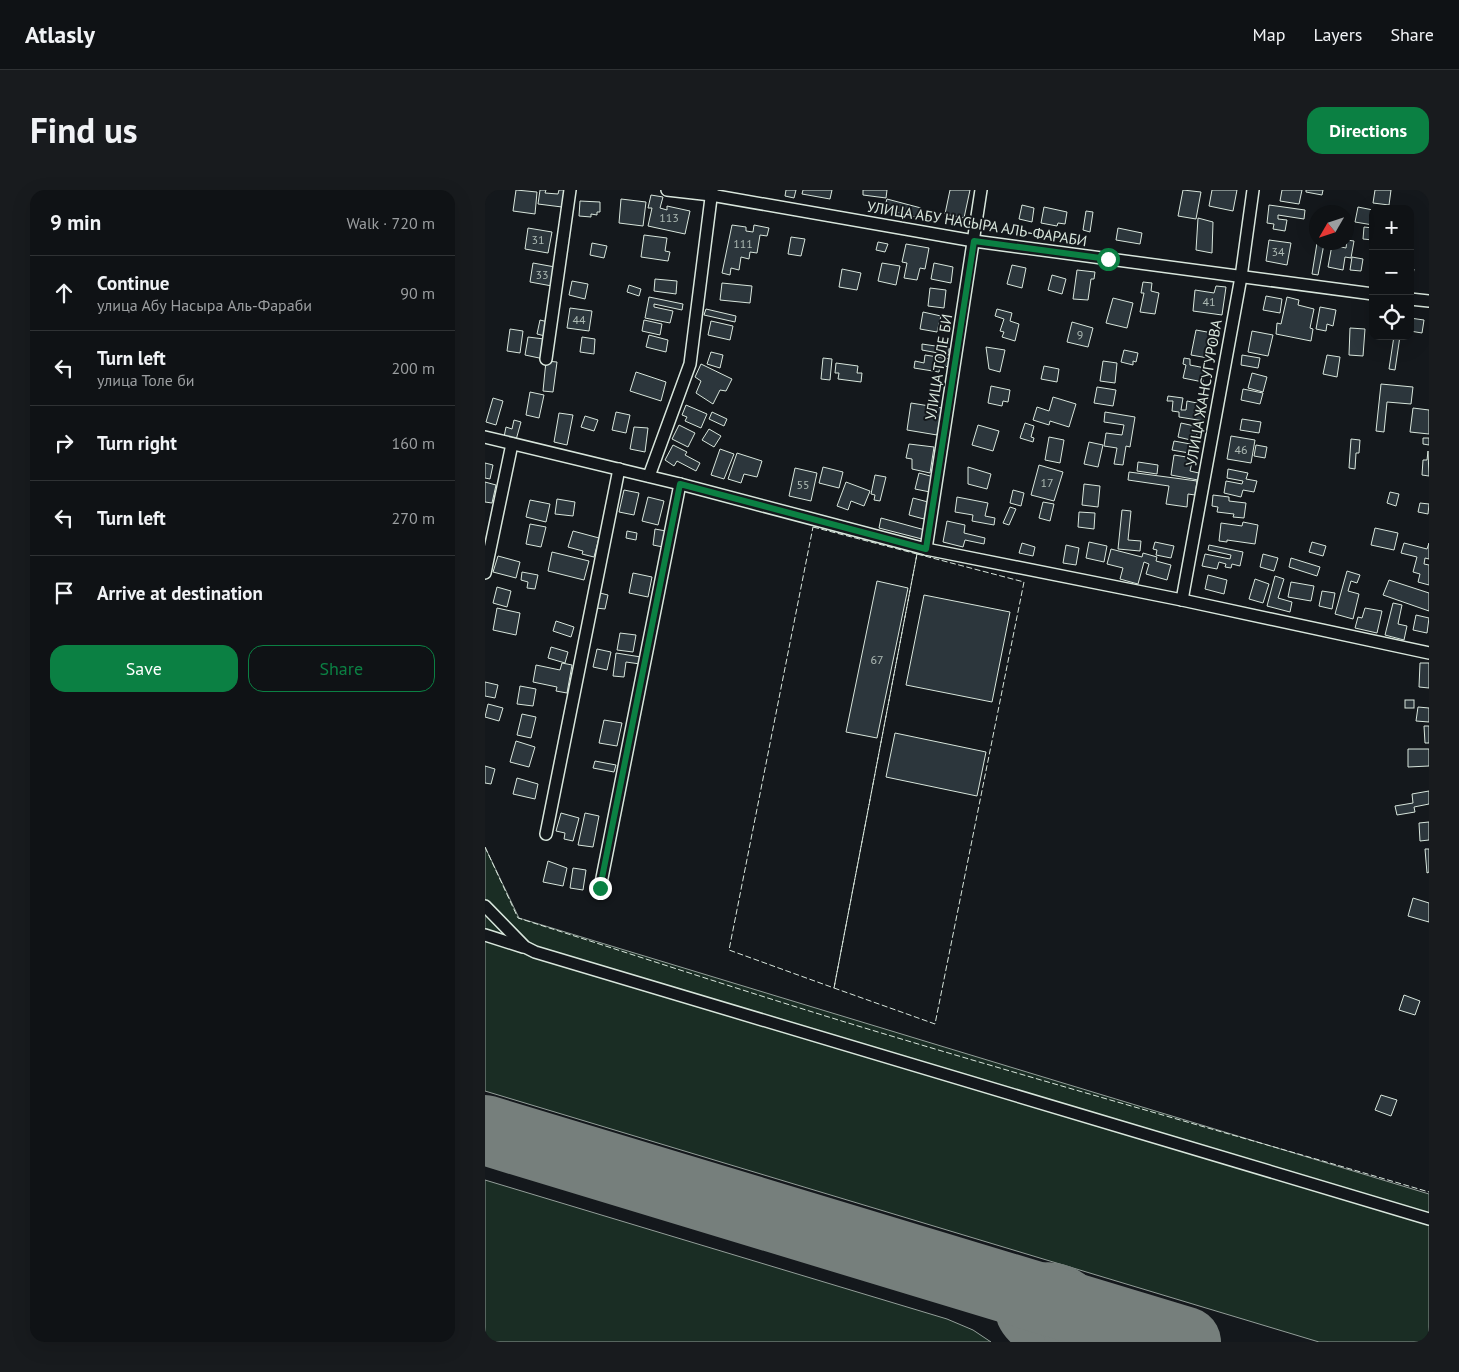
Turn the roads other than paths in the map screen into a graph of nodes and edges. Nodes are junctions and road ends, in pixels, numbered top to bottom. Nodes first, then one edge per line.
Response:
1 (570, 190) edge
2 (667, 190) edge
3 (981, 190) edge
4 (1253, 190) edge
5 (711, 193) edge
6 (974, 241) junction
7 (1241, 277) junction
8 (1369, 293) edge
9 (1414, 299) edge
10 (1429, 301) edge
11 (546, 359) dead end
12 (485, 437) edge
13 (511, 444) junction
14 (619, 469) junction
15 (649, 476) junction
16 (680, 484) junction
17 (926, 549) junction
18 (485, 573) edge
19 (1182, 600) junction
20 (1429, 653) edge
21 (546, 834) dead end
22 (600, 888) dead end
23 (485, 906) edge
24 (485, 935) edge
25 (525, 947) junction
26 (1429, 1218) edge

1 - 11 street
2 - 5 street, УЛИЦА АБУ НАСЫРА АЛЬ-ФАРАБИ
3 - 6 street, УЛИЦА ТОЛЕ БИ
4 - 7 street, УЛИЦА ЖАНСУГУРОВА
5 - 6 street, УЛИЦА АБУ НАСЫРА АЛЬ-ФАРАБИ
5 - 15 street
6 - 7 street, УЛИЦА АБУ НАСЫРА АЛЬ-ФАРАБИ
6 - 17 street, УЛИЦА ТОЛЕ БИ
7 - 8 street, УЛИЦА АБУ НАСЫРА АЛЬ-ФАРАБИ
7 - 19 street, УЛИЦА ЖАНСУГУРОВА
9 - 10 street
12 - 13 street
13 - 14 street
13 - 18 street
14 - 15 street
14 - 21 street
15 - 16 street
16 - 17 street
16 - 22 street
17 - 19 street
19 - 20 street
23 - 25 street
24 - 25 street
25 - 26 street

